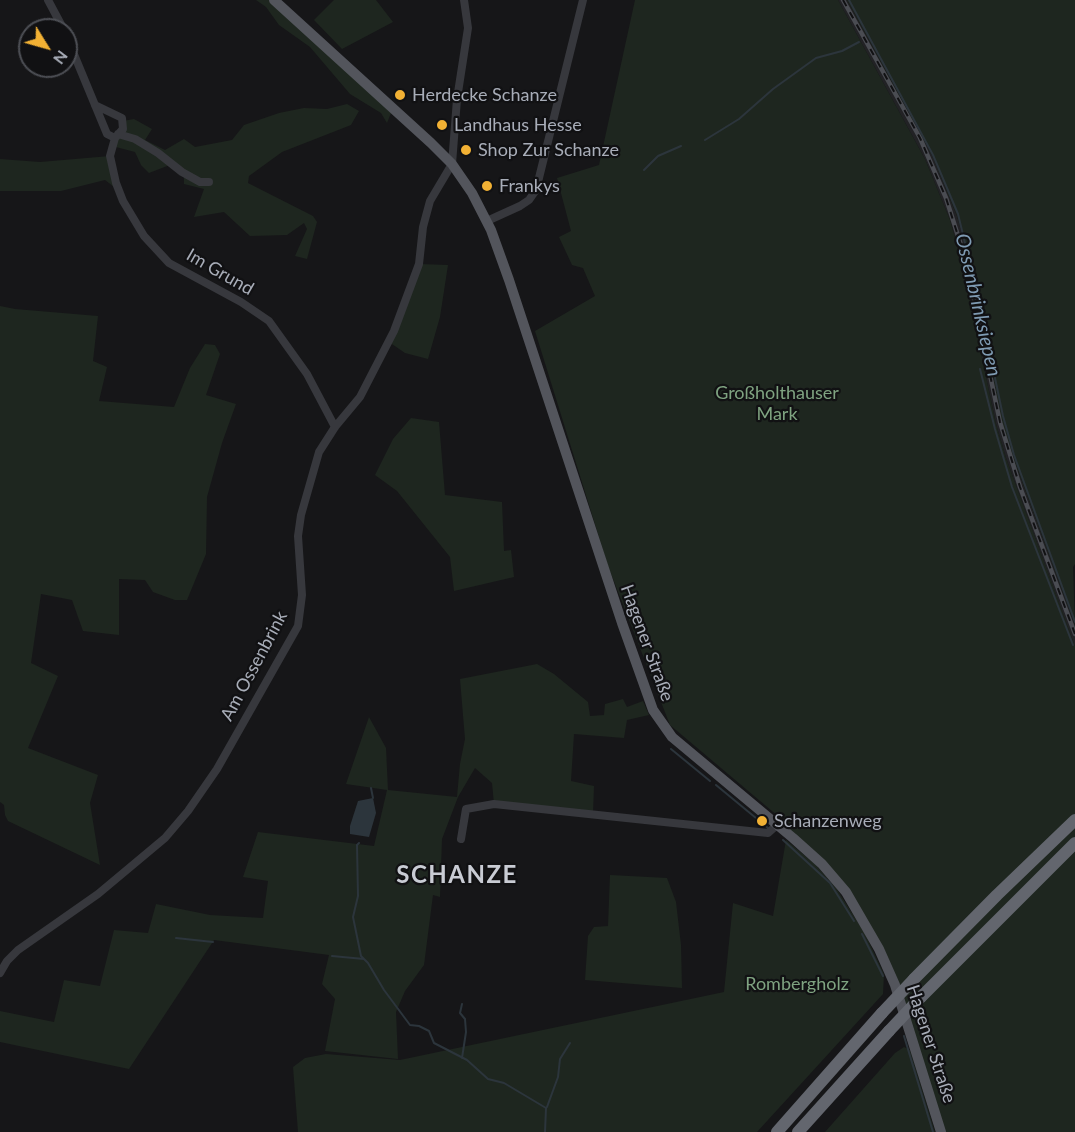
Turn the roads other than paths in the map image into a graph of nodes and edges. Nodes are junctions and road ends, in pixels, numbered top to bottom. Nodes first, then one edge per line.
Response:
1 (48, 0) edge
2 (274, 0) edge
3 (464, 0) edge
4 (583, 0) edge
5 (58, 18) edge
6 (78, 64) edge
7 (95, 105) junction
8 (117, 136) junction
9 (452, 164) junction
10 (209, 182) dead end
11 (487, 221) junction
12 (335, 427) junction
13 (1075, 820) edge
14 (777, 825) junction
15 (461, 839) dead end
16 (1075, 843) edge
17 (0, 973) edge
18 (777, 1132) edge
19 (798, 1132) edge
20 (941, 1132) edge

1 - 5 street
2 - 9 main road, Hagener Straße
3 - 9 street
4 - 11 street
6 - 7 street
7 - 8 street
7 - 8 street, Im Grund
8 - 10 street
8 - 12 street, Im Grund
9 - 11 main road, Hagener Straße
9 - 12 street, Am Ossenbrink
11 - 14 main road, Hagener Straße
12 - 17 street, Am Ossenbrink
13 - 18 highway, bridge
14 - 15 street
14 - 20 main road, Hagener Straße
16 - 19 highway, bridge

